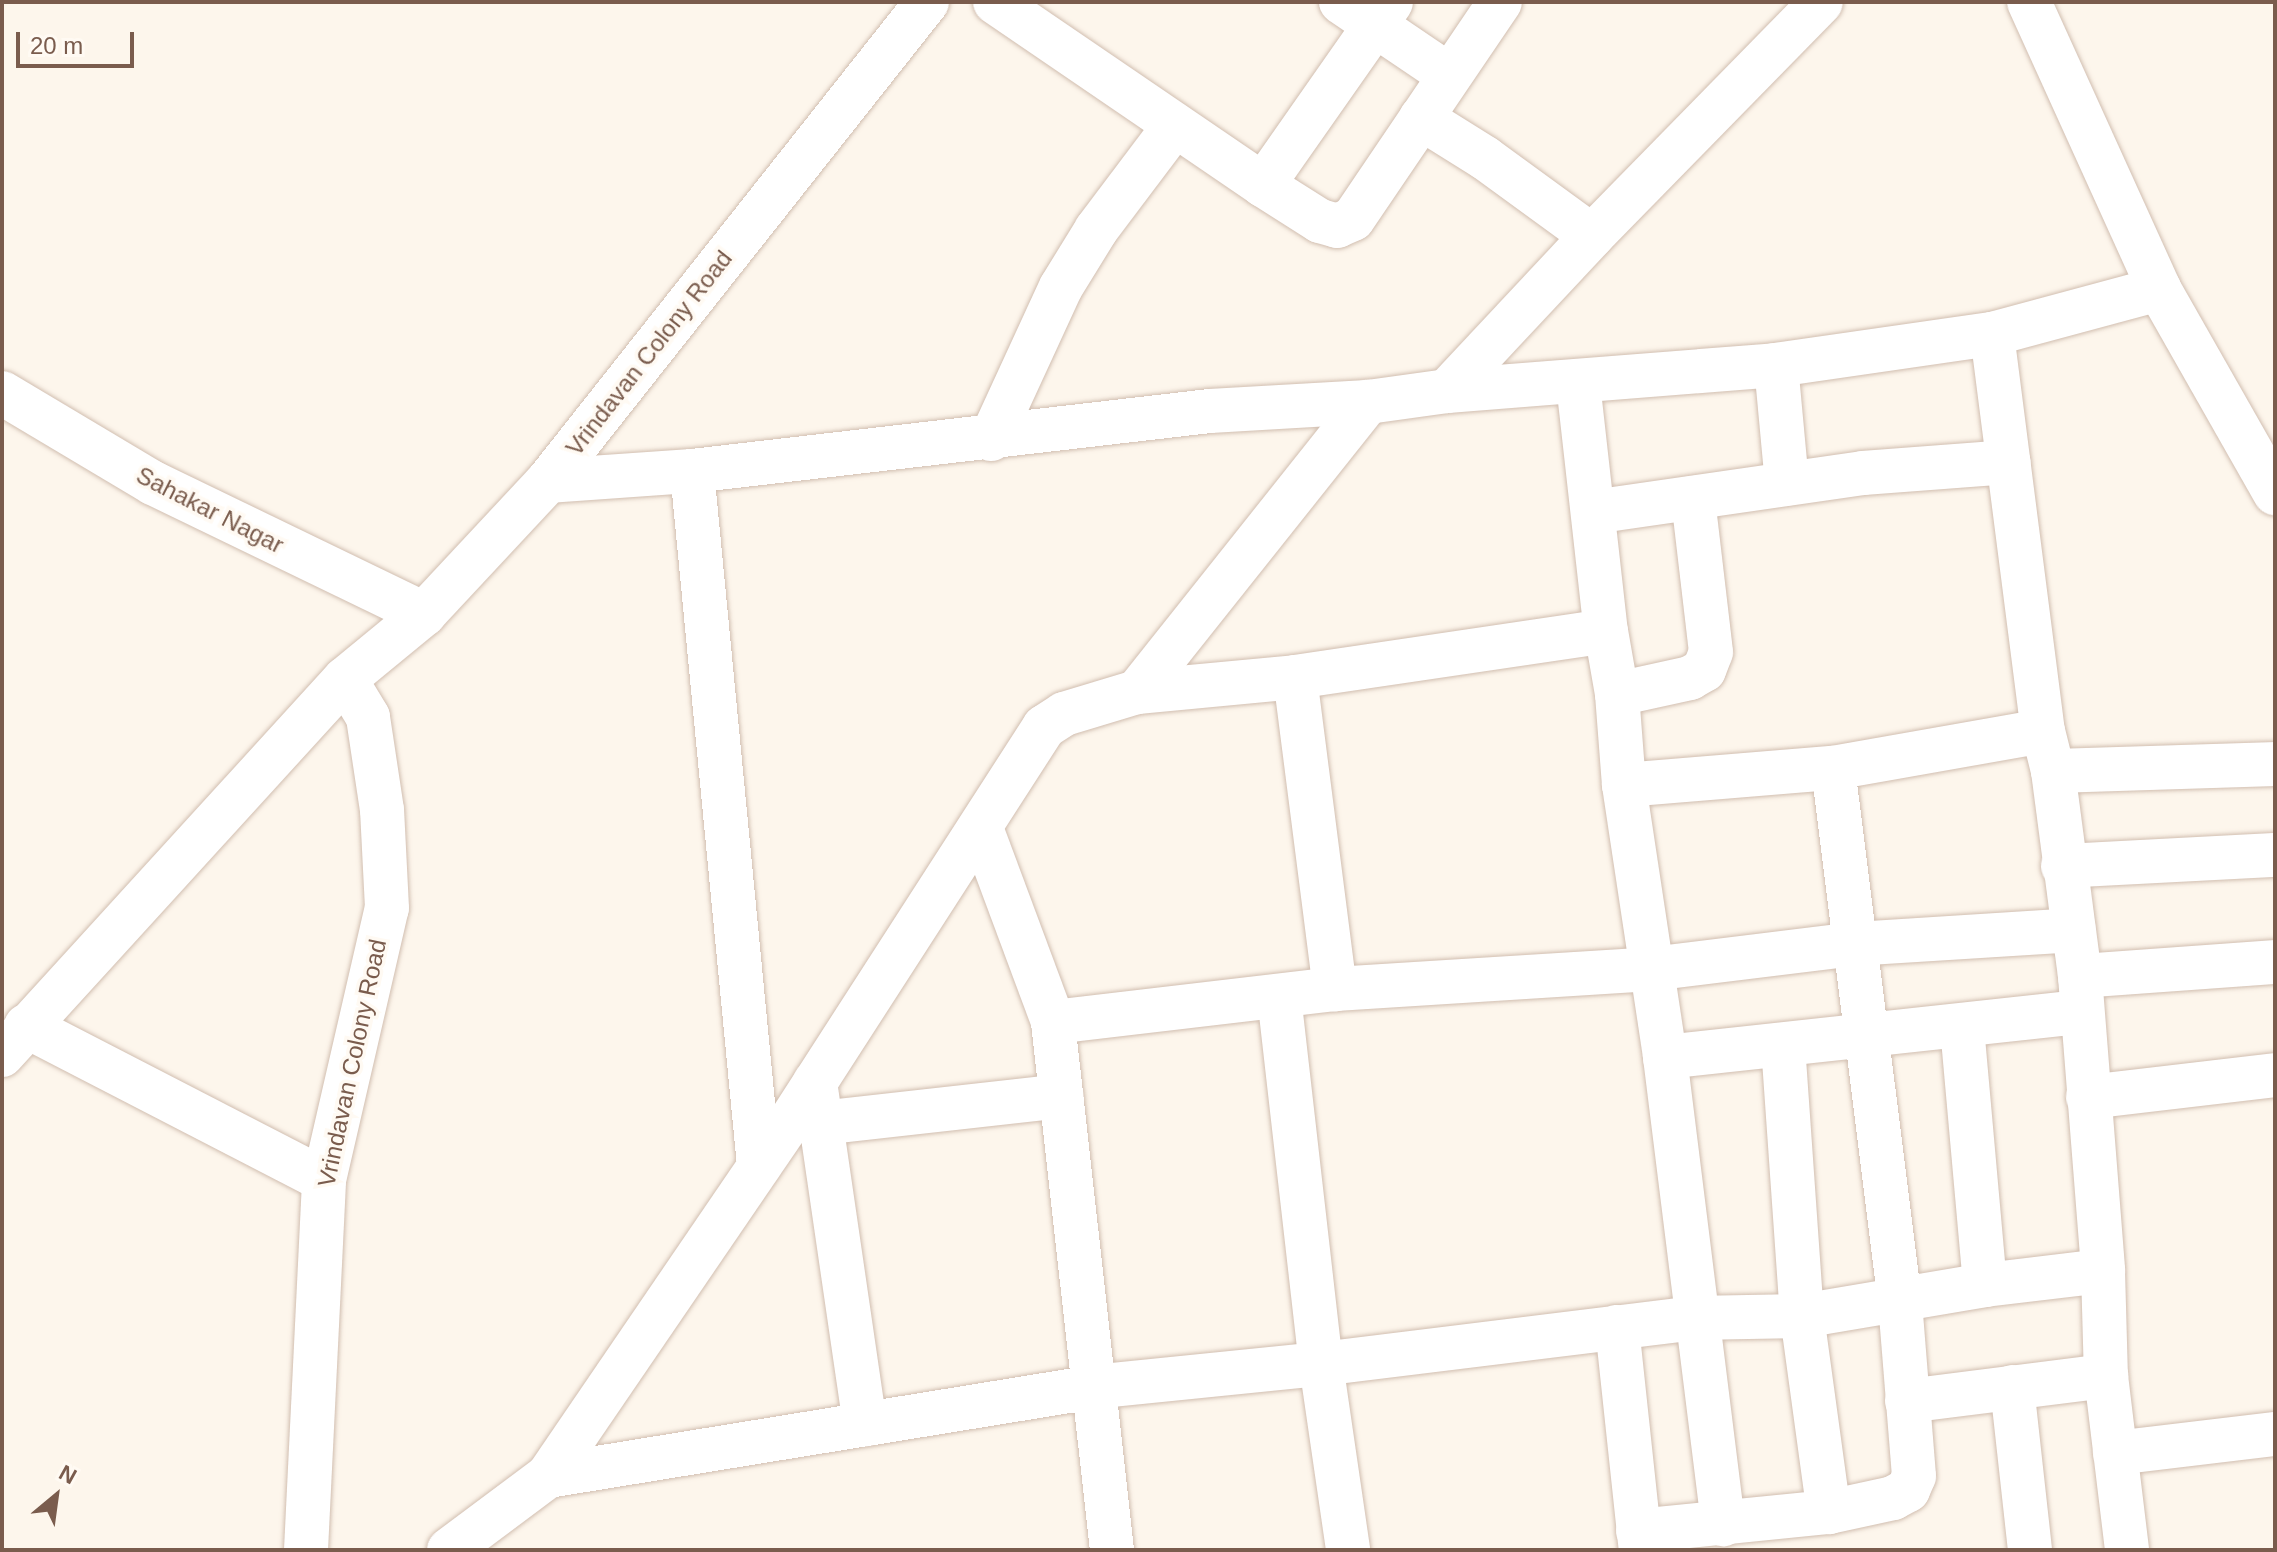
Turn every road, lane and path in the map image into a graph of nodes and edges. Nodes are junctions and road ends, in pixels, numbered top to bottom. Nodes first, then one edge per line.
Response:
1 (927, 2) edge
2 (995, 2) edge
3 (1500, 2) edge
4 (1821, 2) edge
5 (2029, 2) edge
6 (1369, 10) edge
7 (1449, 75) junction
8 (1421, 118) junction
9 (1175, 125) junction
10 (1263, 185) junction
11 (1592, 236) junction
12 (2159, 289) junction
13 (1992, 334) junction
14 (1776, 365) junction
15 (1578, 383) junction
16 (1447, 391) junction
17 (2, 393) edge
18 (1368, 402) junction
19 (991, 439) junction
20 (2009, 462) junction
21 (692, 471) junction
22 (548, 481) junction
23 (1787, 483) junction
24 (2275, 493) edge
25 (1693, 498) junction
26 (1593, 512) junction
27 (424, 614) junction
28 (1606, 631) junction
29 (1295, 677) junction
30 (345, 679) junction
31 (1137, 692) junction
32 (1617, 694) junction
33 (2048, 751) junction
34 (2275, 764) edge
35 (1833, 768) junction
36 (1624, 785) junction
37 (981, 828) junction
38 (2275, 855) edge
39 (2063, 866) junction
40 (2074, 930) junction
41 (1854, 944) junction
42 (2275, 962) edge
43 (1651, 969) junction
44 (1335, 989) junction
45 (2081, 994) junction
46 (1279, 996) junction
47 (1053, 1022) junction
48 (1962, 1027) junction
49 (1868, 1036) junction
50 (14, 1041) edge
51 (1783, 1045) junction
52 (1665, 1057) junction
53 (2275, 1075) edge
54 (1061, 1096) junction
55 (2088, 1097) junction
56 (818, 1103) junction
57 (759, 1166) junction
58 (324, 1180) junction
59 (2103, 1271) junction
60 (1985, 1285) junction
61 (1900, 1302) junction
62 (1802, 1316) junction
63 (1694, 1318) junction
64 (1617, 1327) junction
65 (1321, 1364) junction
66 (2106, 1376) junction
67 (1093, 1387) junction
68 (2012, 1387) junction
69 (1907, 1401) junction
70 (865, 1424) junction
71 (2275, 1434) edge
72 (2115, 1453) junction
73 (548, 1476) junction
74 (1829, 1512) junction
75 (1723, 1524) junction
76 (1639, 1540) edge
77 (306, 1550) edge
78 (449, 1550) edge
79 (1112, 1550) edge
80 (1348, 1550) edge
81 (2030, 1550) edge
82 (2118, 1550) edge
83 (2127, 1550) edge

1 - 22 street, Vrindavan Colony Road
2 - 9 street
3 - 7 street
4 - 11 street
5 - 12 street
6 - 7 street
6 - 10 street
7 - 8 street
8 - 10 street
8 - 11 street
9 - 10 street
9 - 19 street
11 - 16 street
12 - 13 street
12 - 24 street
13 - 14 street
13 - 20 street
14 - 15 street
14 - 23 street
15 - 16 street
15 - 26 street
16 - 18 street
17 - 27 street, Sahakar Nagar
18 - 19 street
18 - 31 street
19 - 21 street
20 - 23 street
20 - 33 street
21 - 22 street
21 - 57 street
22 - 27 street, Vrindavan Colony Road
23 - 25 street
25 - 26 street
25 - 32 street
26 - 28 street
27 - 30 street, Vrindavan Colony Road
28 - 29 street
28 - 32 street
29 - 31 street
29 - 44 street
30 - 50 street, Vrindavan Colony Road
30 - 58 street, Vrindavan Colony Road
31 - 37 street
32 - 36 street
33 - 34 street
33 - 35 street
33 - 39 street
35 - 36 street
35 - 41 street
36 - 43 street
37 - 47 street
37 - 56 street
38 - 39 street
39 - 40 street
40 - 41 street
40 - 45 street
41 - 43 street
41 - 49 street
42 - 45 street
43 - 44 street
43 - 52 street
44 - 46 street
45 - 48 street
45 - 55 street
46 - 47 street
46 - 65 street
47 - 54 street
48 - 49 street
48 - 60 street
49 - 51 street
49 - 61 street
50 - 58 street
51 - 52 street
51 - 62 street
52 - 63 street
53 - 55 street
54 - 56 street
54 - 67 street
55 - 59 street
56 - 57 street
56 - 70 street
57 - 73 street
58 - 77 street, Vrindavan Colony Road
59 - 60 street
59 - 66 street
60 - 61 street
61 - 62 street
61 - 69 street
62 - 63 street
62 - 74 street
63 - 64 street
63 - 75 street
64 - 65 street
64 - 76 street
65 - 67 street
65 - 80 street
66 - 68 street
66 - 72 street
67 - 70 street
67 - 79 street
68 - 69 street
68 - 81 street
69 - 74 street
70 - 73 street
71 - 72 street
72 - 83 street
73 - 78 street
74 - 75 street
75 - 76 street
82 - 83 street

